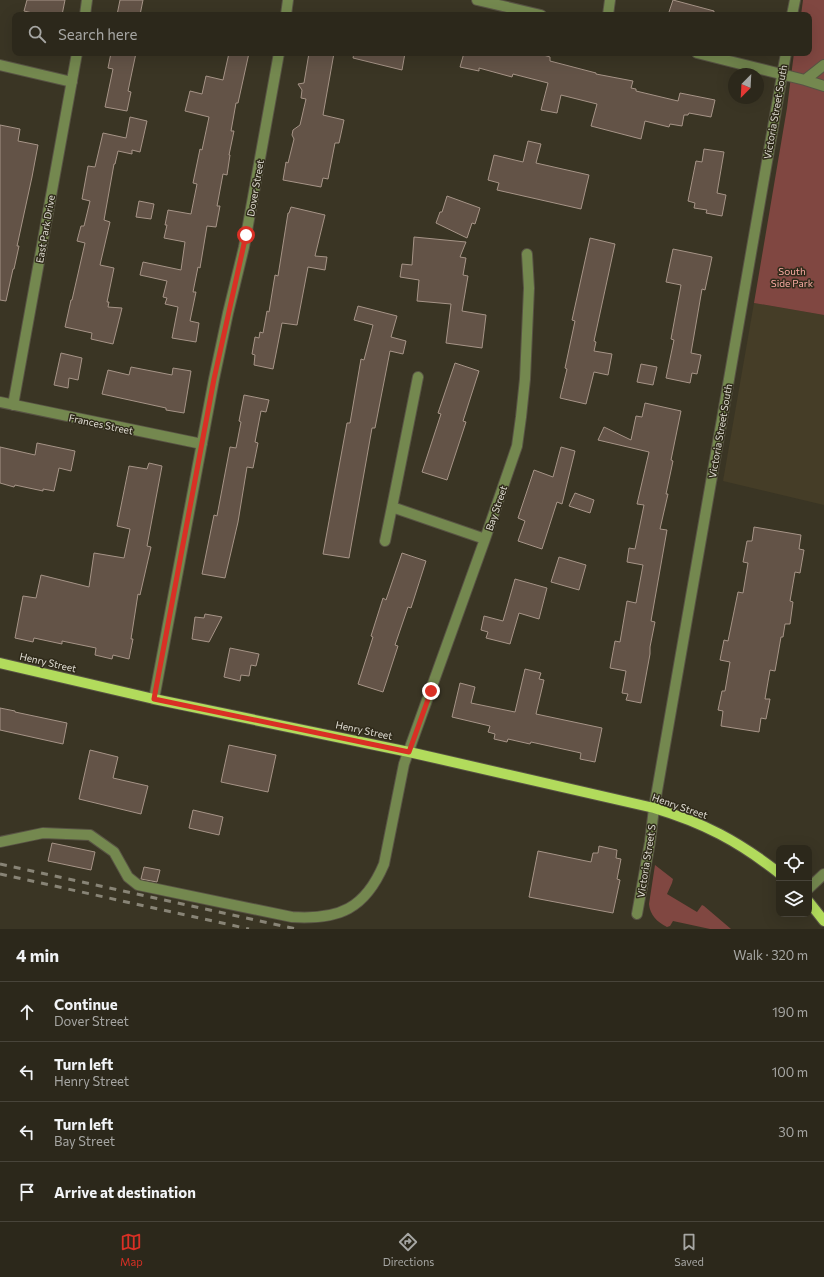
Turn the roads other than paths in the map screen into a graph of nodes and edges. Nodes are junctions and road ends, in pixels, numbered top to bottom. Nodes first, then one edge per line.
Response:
1 (87, 0) edge
2 (288, 0) edge
3 (477, 0) edge
4 (610, 0) edge
5 (795, 0) edge
6 (85, 12) edge
7 (286, 12) edge
8 (528, 12) edge
9 (608, 12) edge
10 (793, 12) edge
11 (76, 56) edge
12 (278, 56) edge
13 (709, 56) edge
14 (785, 56) edge
15 (0, 65) edge
16 (824, 65) edge
17 (782, 74) junction
18 (805, 80) junction
19 (72, 82) junction
20 (824, 86) edge
21 (527, 254) dead end
22 (418, 377) dead end
23 (0, 402) edge
24 (13, 405) junction
25 (202, 444) junction
26 (392, 507) junction
27 (485, 539) junction
28 (385, 541) dead end
29 (0, 663) edge
30 (154, 699) junction
31 (409, 752) junction
32 (654, 808) junction
33 (0, 842) edge
34 (776, 871) edge
35 (824, 874) edge
36 (812, 885) edge
37 (812, 906) edge
38 (637, 914) dead end
39 (824, 921) edge

1 - 6 street
2 - 7 street
3 - 8 street
4 - 9 street
5 - 10 street
11 - 19 street, East Park Drive
12 - 25 street, Dover Street
13 - 17 street
14 - 17 street, Victoria Street South
15 - 19 street
16 - 18 street
17 - 18 street
17 - 32 street, Victoria Street South
18 - 20 street
19 - 24 street, East Park Drive
21 - 27 street, Bay Street
22 - 26 street
23 - 24 street, Frances Street
24 - 25 street, Frances Street
25 - 30 street, Dover Street
26 - 27 street
26 - 28 street
27 - 31 street, Bay Street
29 - 30 main road, Henry Street
30 - 31 main road, Henry Street
31 - 32 main road, Henry Street
31 - 33 street, Bay Street
32 - 34 main road, Henry Street
32 - 38 street, Victoria Street S
35 - 36 street
37 - 39 main road

